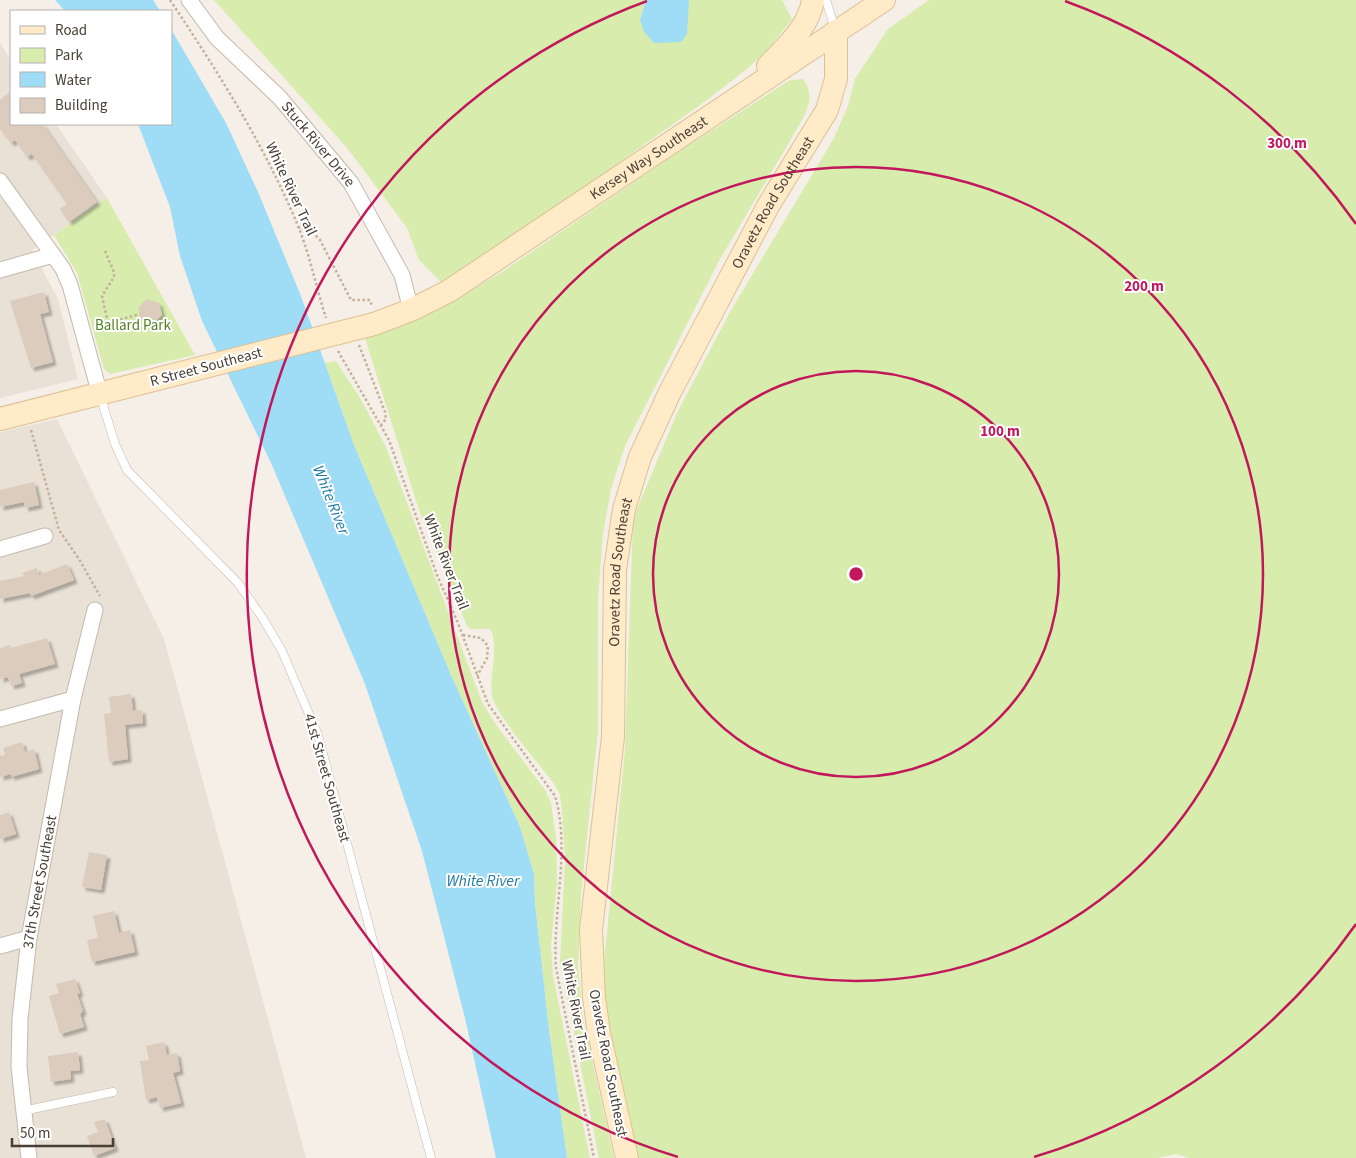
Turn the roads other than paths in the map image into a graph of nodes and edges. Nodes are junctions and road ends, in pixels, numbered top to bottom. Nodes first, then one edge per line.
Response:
1 (189, 0) edge
2 (813, 0) edge
3 (826, 0) edge
4 (884, 0) edge
5 (836, 31) junction
6 (741, 95) junction
7 (0, 181) edge
8 (53, 255) junction
9 (0, 270) edge
10 (411, 310) junction
11 (100, 395) junction
12 (0, 419) edge
13 (45, 536) dead end
14 (0, 549) edge
15 (96, 610) road end
16 (73, 699) junction
17 (0, 719) edge
18 (29, 938) junction
19 (0, 946) edge
20 (113, 1092) dead end
21 (23, 1110) junction
22 (29, 1158) edge
23 (431, 1158) edge
24 (627, 1158) edge

1 - 10 street, Stuck River Drive
2 - 6 street
3 - 5 lane
4 - 5 street, Kersey Way Southeast
5 - 6 street, Kersey Way Southeast
5 - 24 street, Oravetz Road Southeast
6 - 10 street, Kersey Way Southeast
7 - 8 street
8 - 9 street
8 - 11 street
10 - 11 street, R Street Southeast, bridge
11 - 12 street, R Street Southeast
11 - 23 lane, 41st Street Southeast
13 - 14 street
15 - 16 street, 37th Street Southeast
16 - 17 street
16 - 18 street, 37th Street Southeast
18 - 19 street
18 - 21 street, 37th Street Southeast
20 - 21 lane
21 - 22 street, 37th Street Southeast

